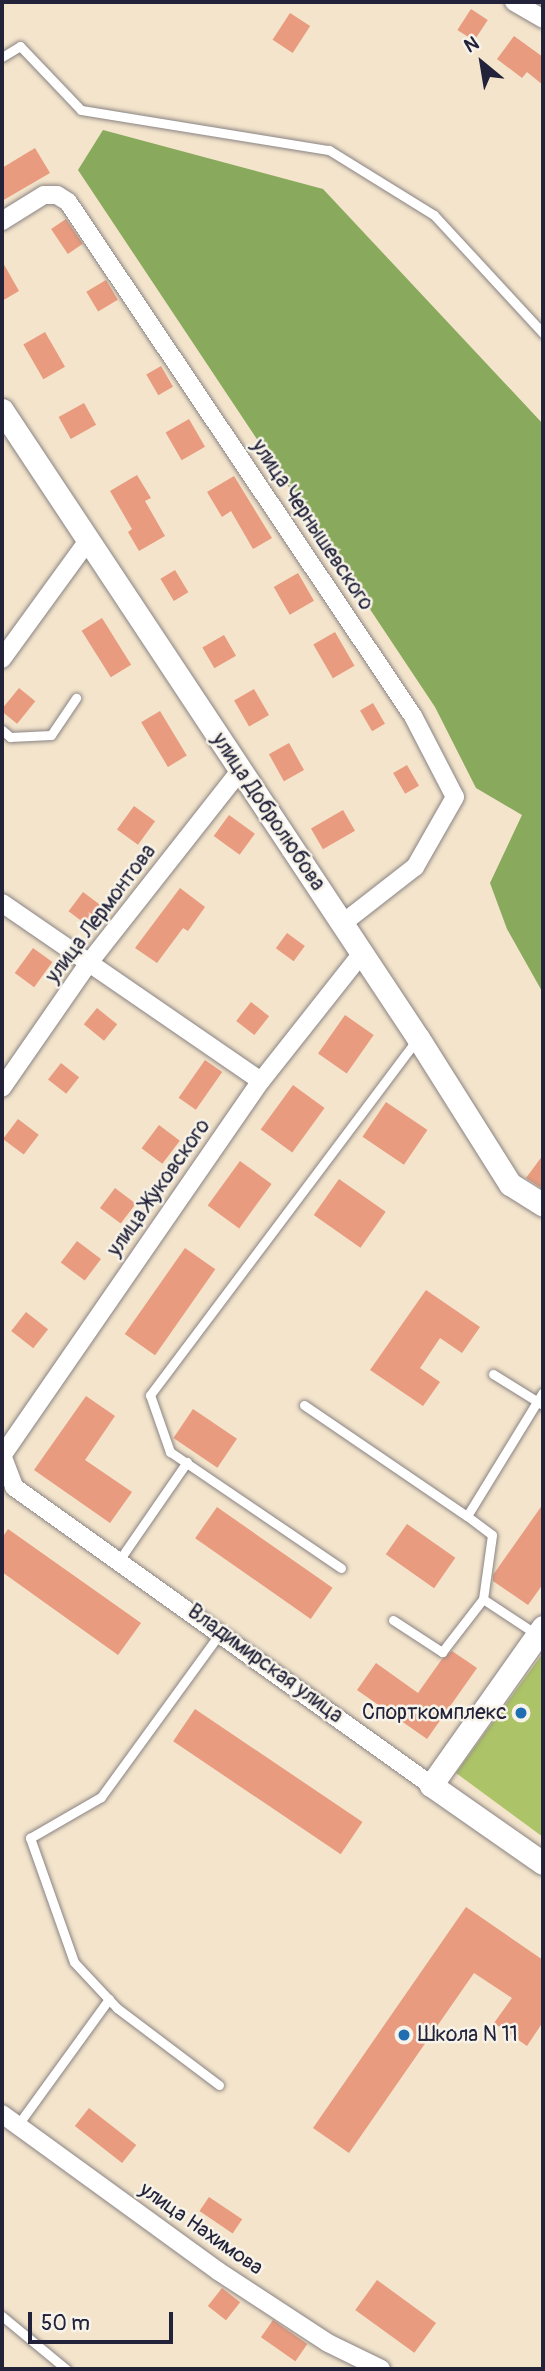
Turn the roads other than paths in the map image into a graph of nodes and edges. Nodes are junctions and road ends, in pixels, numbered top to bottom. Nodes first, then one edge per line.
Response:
1 (514, 2) edge
2 (543, 19) edge
3 (2, 57) edge
4 (2, 221) edge
5 (543, 333) edge
6 (2, 410) edge
7 (87, 542) junction
8 (2, 659) edge
9 (76, 698) dead end
10 (2, 730) edge
11 (240, 771) junction
12 (2, 903) edge
13 (343, 923) junction
14 (362, 953) junction
15 (89, 964) junction
16 (418, 1038) junction
17 (261, 1081) junction
18 (2, 1088) edge
19 (543, 1205) edge
20 (493, 1374) dead end
21 (543, 1392) edge
22 (540, 1404) edge
23 (304, 1405) dead end
24 (2, 1455) edge
25 (187, 1462) junction
26 (467, 1516) junction
27 (120, 1559) junction
28 (341, 1568) dead end
29 (483, 1599) junction
30 (393, 1620) dead end
31 (540, 1631) edge
32 (221, 1632) junction
33 (431, 1785) junction
34 (543, 1863) edge
35 (109, 1999) junction
36 (219, 2085) dead end
37 (2, 2114) edge
38 (17, 2126) junction
39 (2, 2316) edge
40 (66, 2369) edge
41 (381, 2369) edge

1 - 2 street
3 - 5 lane
4 - 13 street, улица Чернышевского
6 - 7 street, улица Добролюбова
7 - 8 street
7 - 11 street, улица Добролюбова
9 - 10 lane
11 - 13 street, улица Добролюбова
11 - 15 street, улица Лермонтова
12 - 15 street
13 - 14 street, улица Добролюбова
14 - 16 street, улица Добролюбова
14 - 17 street, улица Жуковского
15 - 17 street
15 - 18 street, улица Лермонтова
16 - 19 street, улица Добролюбова
16 - 25 lane
17 - 24 street, улица Жуковского
20 - 22 lane
21 - 22 lane
22 - 26 lane
23 - 26 lane
24 - 27 street, Владимирская улица
25 - 27 lane
25 - 28 lane
26 - 29 lane
27 - 32 street, Владимирская улица
29 - 30 lane
29 - 31 lane
31 - 33 street
32 - 33 street, Владимирская улица
32 - 35 lane
33 - 34 street, Владимирская улица
35 - 36 lane
35 - 38 lane
37 - 38 street, улица Нахимова
38 - 41 street, улица Нахимова
39 - 40 lane

